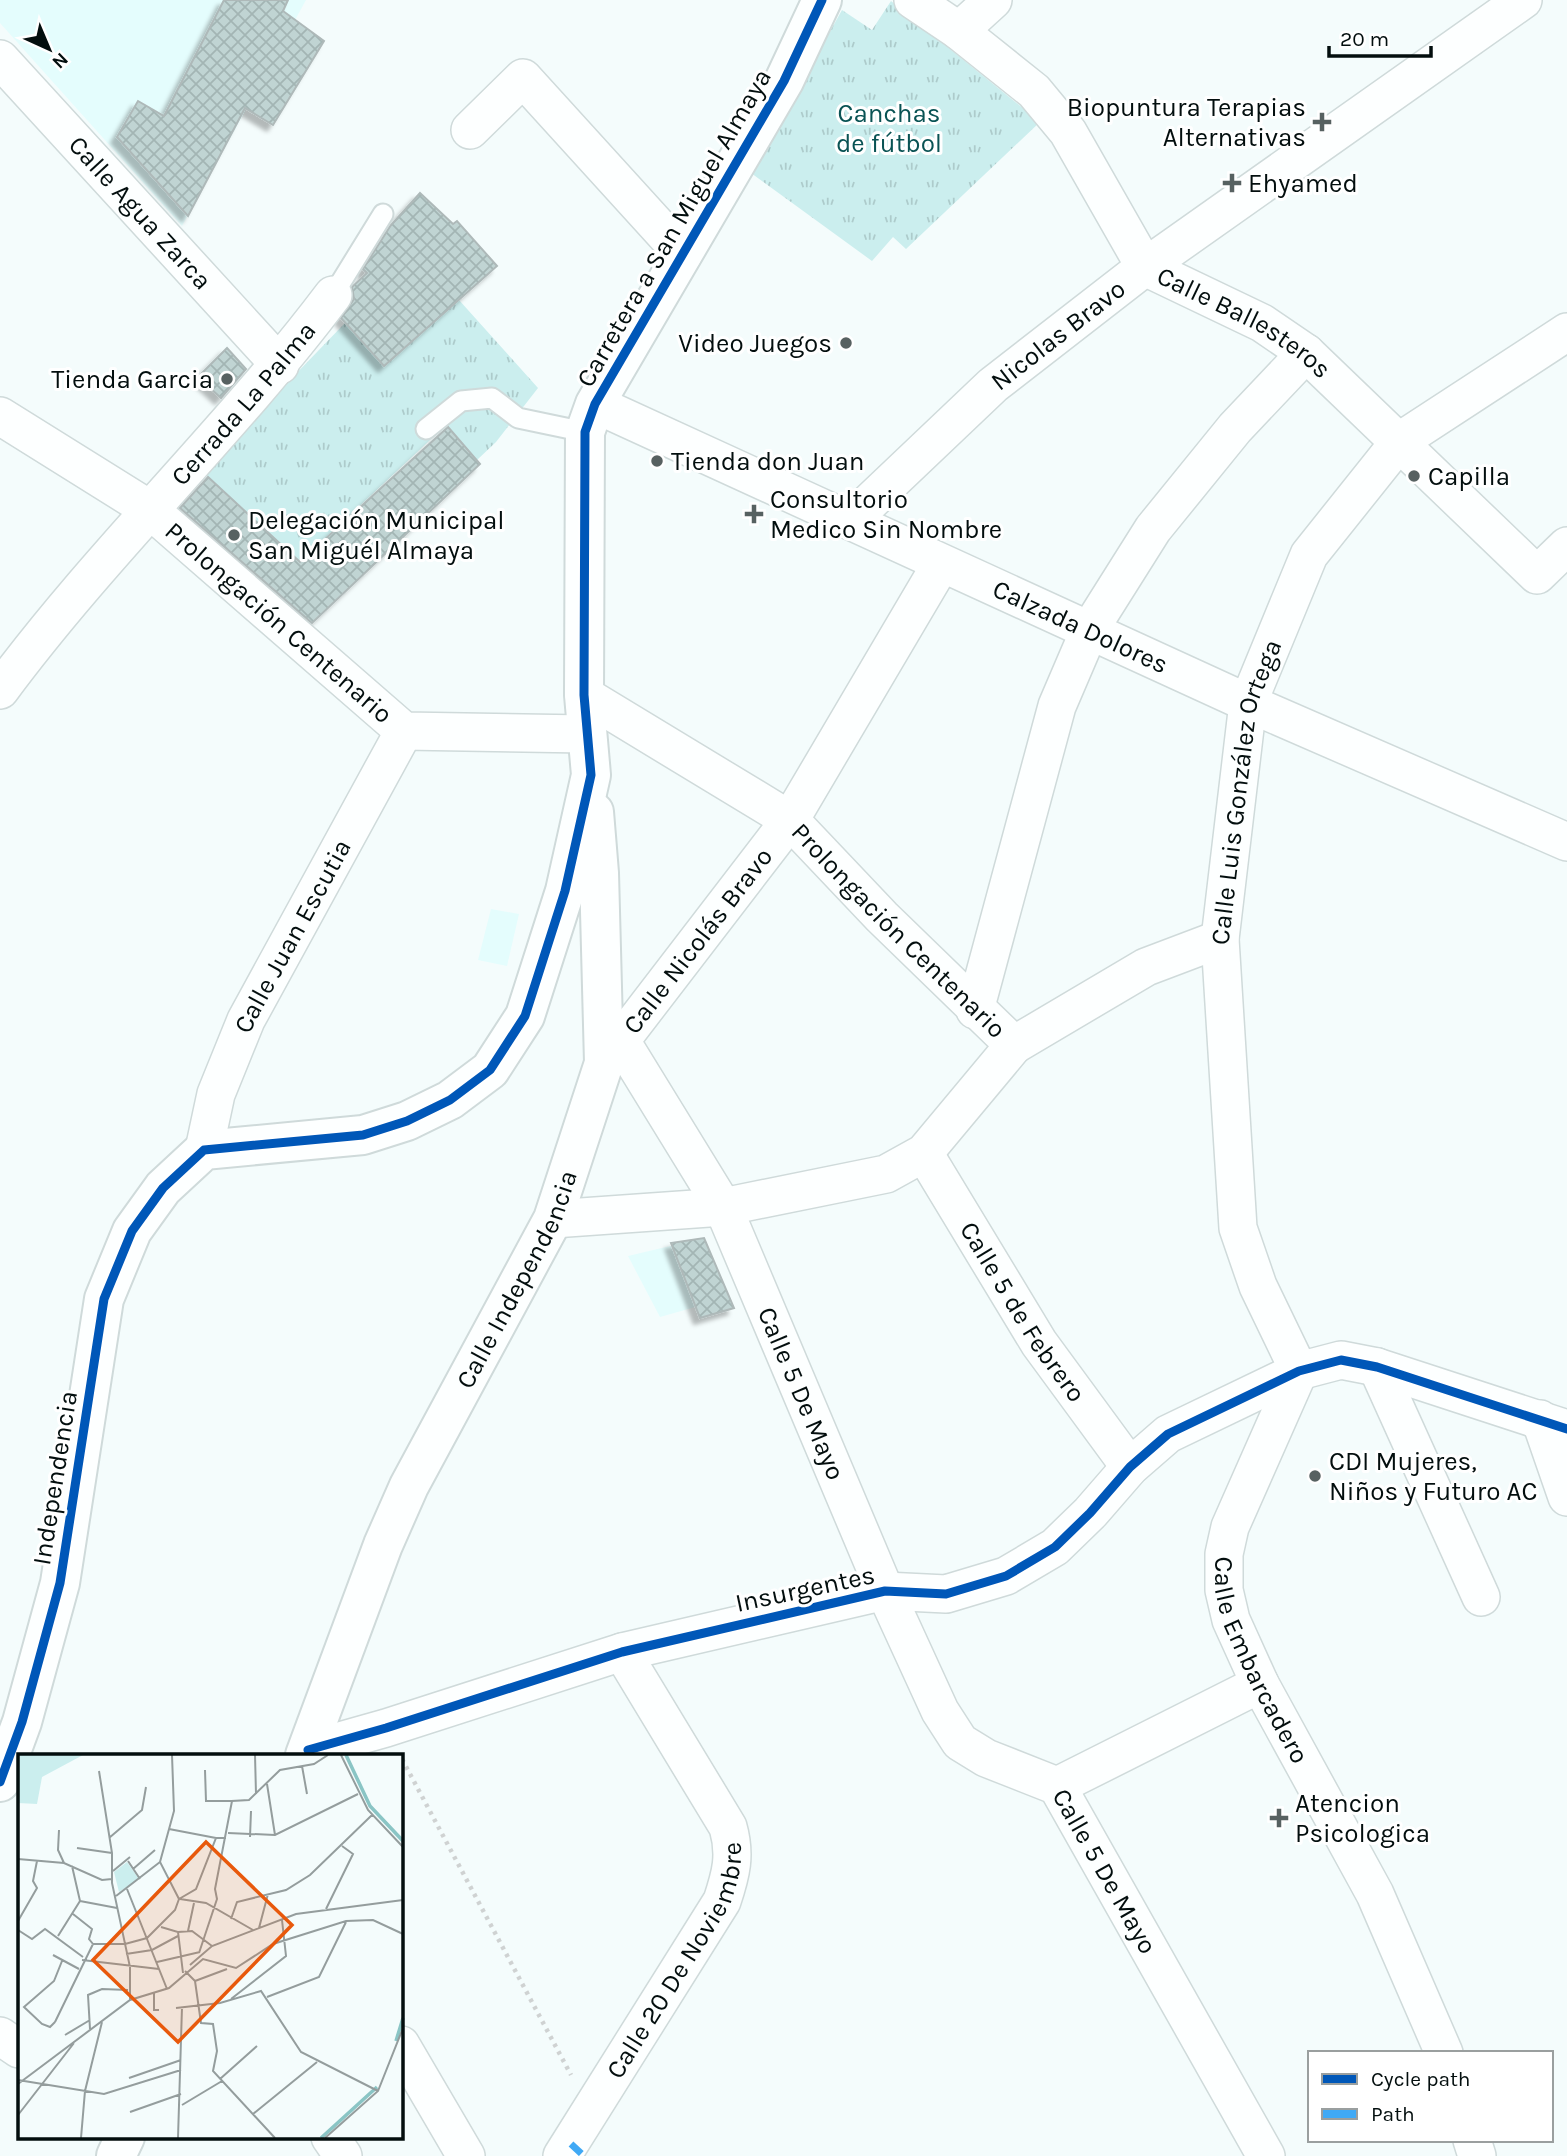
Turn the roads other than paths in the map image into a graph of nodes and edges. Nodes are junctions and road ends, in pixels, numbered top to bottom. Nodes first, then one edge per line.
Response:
1 (822, 0) edge
2 (914, 0) edge
3 (993, 0) edge
4 (1523, 0) edge
5 (959, 31) junction
6 (0, 59) edge
7 (470, 130) dead end
8 (383, 214) dead end
9 (683, 254) junction
10 (1144, 267) junction
11 (333, 295) joint
12 (1567, 332) edge
13 (1306, 354) junction
14 (280, 365) junction
15 (0, 416) edge
16 (590, 418) junction
17 (426, 429) dead end
18 (1399, 441) junction
19 (149, 509) junction
20 (851, 520) junction
21 (1567, 546) edge
22 (941, 564) junction
23 (1090, 629) junction
24 (0, 690) edge
25 (584, 695) junction
26 (1248, 703) junction
27 (404, 731) junction
28 (586, 734) junction
29 (591, 775) junction
30 (790, 820) junction
31 (1567, 842) edge
32 (1220, 939) junction
33 (975, 1010) junction
34 (1014, 1045) junction
35 (612, 1052) junction
36 (204, 1150) junction
37 (924, 1153) junction
38 (723, 1207) junction
39 (553, 1219) junction
40 (1377, 1367) junction
41 (1299, 1371) junction
42 (1553, 1424) edge
43 (1129, 1466) junction
44 (1567, 1497) edge
45 (885, 1591) junction
46 (1481, 1597) dead end
47 (622, 1652) junction
48 (1260, 1684) junction
49 (306, 1753) edge
50 (0, 1782) edge
51 (1057, 1786) junction
52 (0, 2036) edge
53 (402, 2047) edge
54 (18, 2048) edge
55 (1443, 2051) edge
56 (125, 2138) edge
57 (331, 2138) edge
58 (116, 2156) edge
59 (343, 2156) edge
60 (466, 2156) edge
61 (562, 2156) edge
62 (1266, 2156) edge

1 - 9 street, Carretera a San Miguel Almaya
2 - 5 street, Calle Ballesteros
3 - 5 street
4 - 10 street, Nicolas Bravo
5 - 10 street, Calle Ballesteros
6 - 14 street, Calle Agua Zarca
7 - 9 street
8 - 11 lane
9 - 16 street, Carretera a San Miguel Almaya
10 - 13 street, Calle Ballesteros
10 - 20 street, Nicolas Bravo
11 - 14 street, Cerrada La Palma
12 - 18 street, Calle Luis González Ortega
13 - 18 street, Calle Ballesteros
13 - 23 street
14 - 19 street, Cerrada La Palma
15 - 19 street, Prolongación Centenario
16 - 17 lane
16 - 20 street, Calzada Dolores
16 - 25 street
18 - 21 street, Calle Ballesteros
18 - 26 street, Calle Luis González Ortega
19 - 24 street, Cerrada La Palma
19 - 27 street, Prolongación Centenario
20 - 22 street, Calzada Dolores
22 - 23 street, Calzada Dolores
22 - 30 street, Calle Nicolás Bravo
23 - 26 street, Calzada Dolores
23 - 33 street
25 - 28 street
25 - 30 street, Prolongación Centenario
26 - 31 street, Calzada Dolores
26 - 32 street, Calle Luis González Ortega
27 - 28 street, Prolongación Centenario
27 - 36 street, Calle Juan Escutia
28 - 29 street, Calle Independencia
29 - 35 street, Calle Independencia
29 - 36 street, Calle Independencia
30 - 33 street, Prolongación Centenario
30 - 35 street, Calle Nicolás Bravo
32 - 34 street, Prolongación Centenario
32 - 41 street, Calle Luis González Ortega
33 - 34 street, Prolongación Centenario
34 - 37 street
35 - 38 street, Calle 5 De Mayo
35 - 39 street, Calle Independencia
36 - 50 street, Independencia
37 - 38 street
37 - 43 street, Calle 5 de Febrero
38 - 39 street
38 - 45 street, Calle 5 De Mayo
39 - 49 street, Calle Independencia
40 - 41 street, Insurgentes
40 - 42 street, Insurgentes
40 - 46 street
41 - 43 street, Insurgentes
41 - 48 street, Calle Embarcadero
42 - 44 street
43 - 45 street, Insurgentes
45 - 47 street, Insurgentes
45 - 51 street, Calle 5 De Mayo
47 - 49 street, Insurgentes
47 - 61 street, Calle 20 De Noviembre
48 - 51 street
48 - 55 street, Calle Embarcadero
51 - 62 street, Calle 5 De Mayo
52 - 54 street
53 - 60 street
56 - 58 street
57 - 59 street

